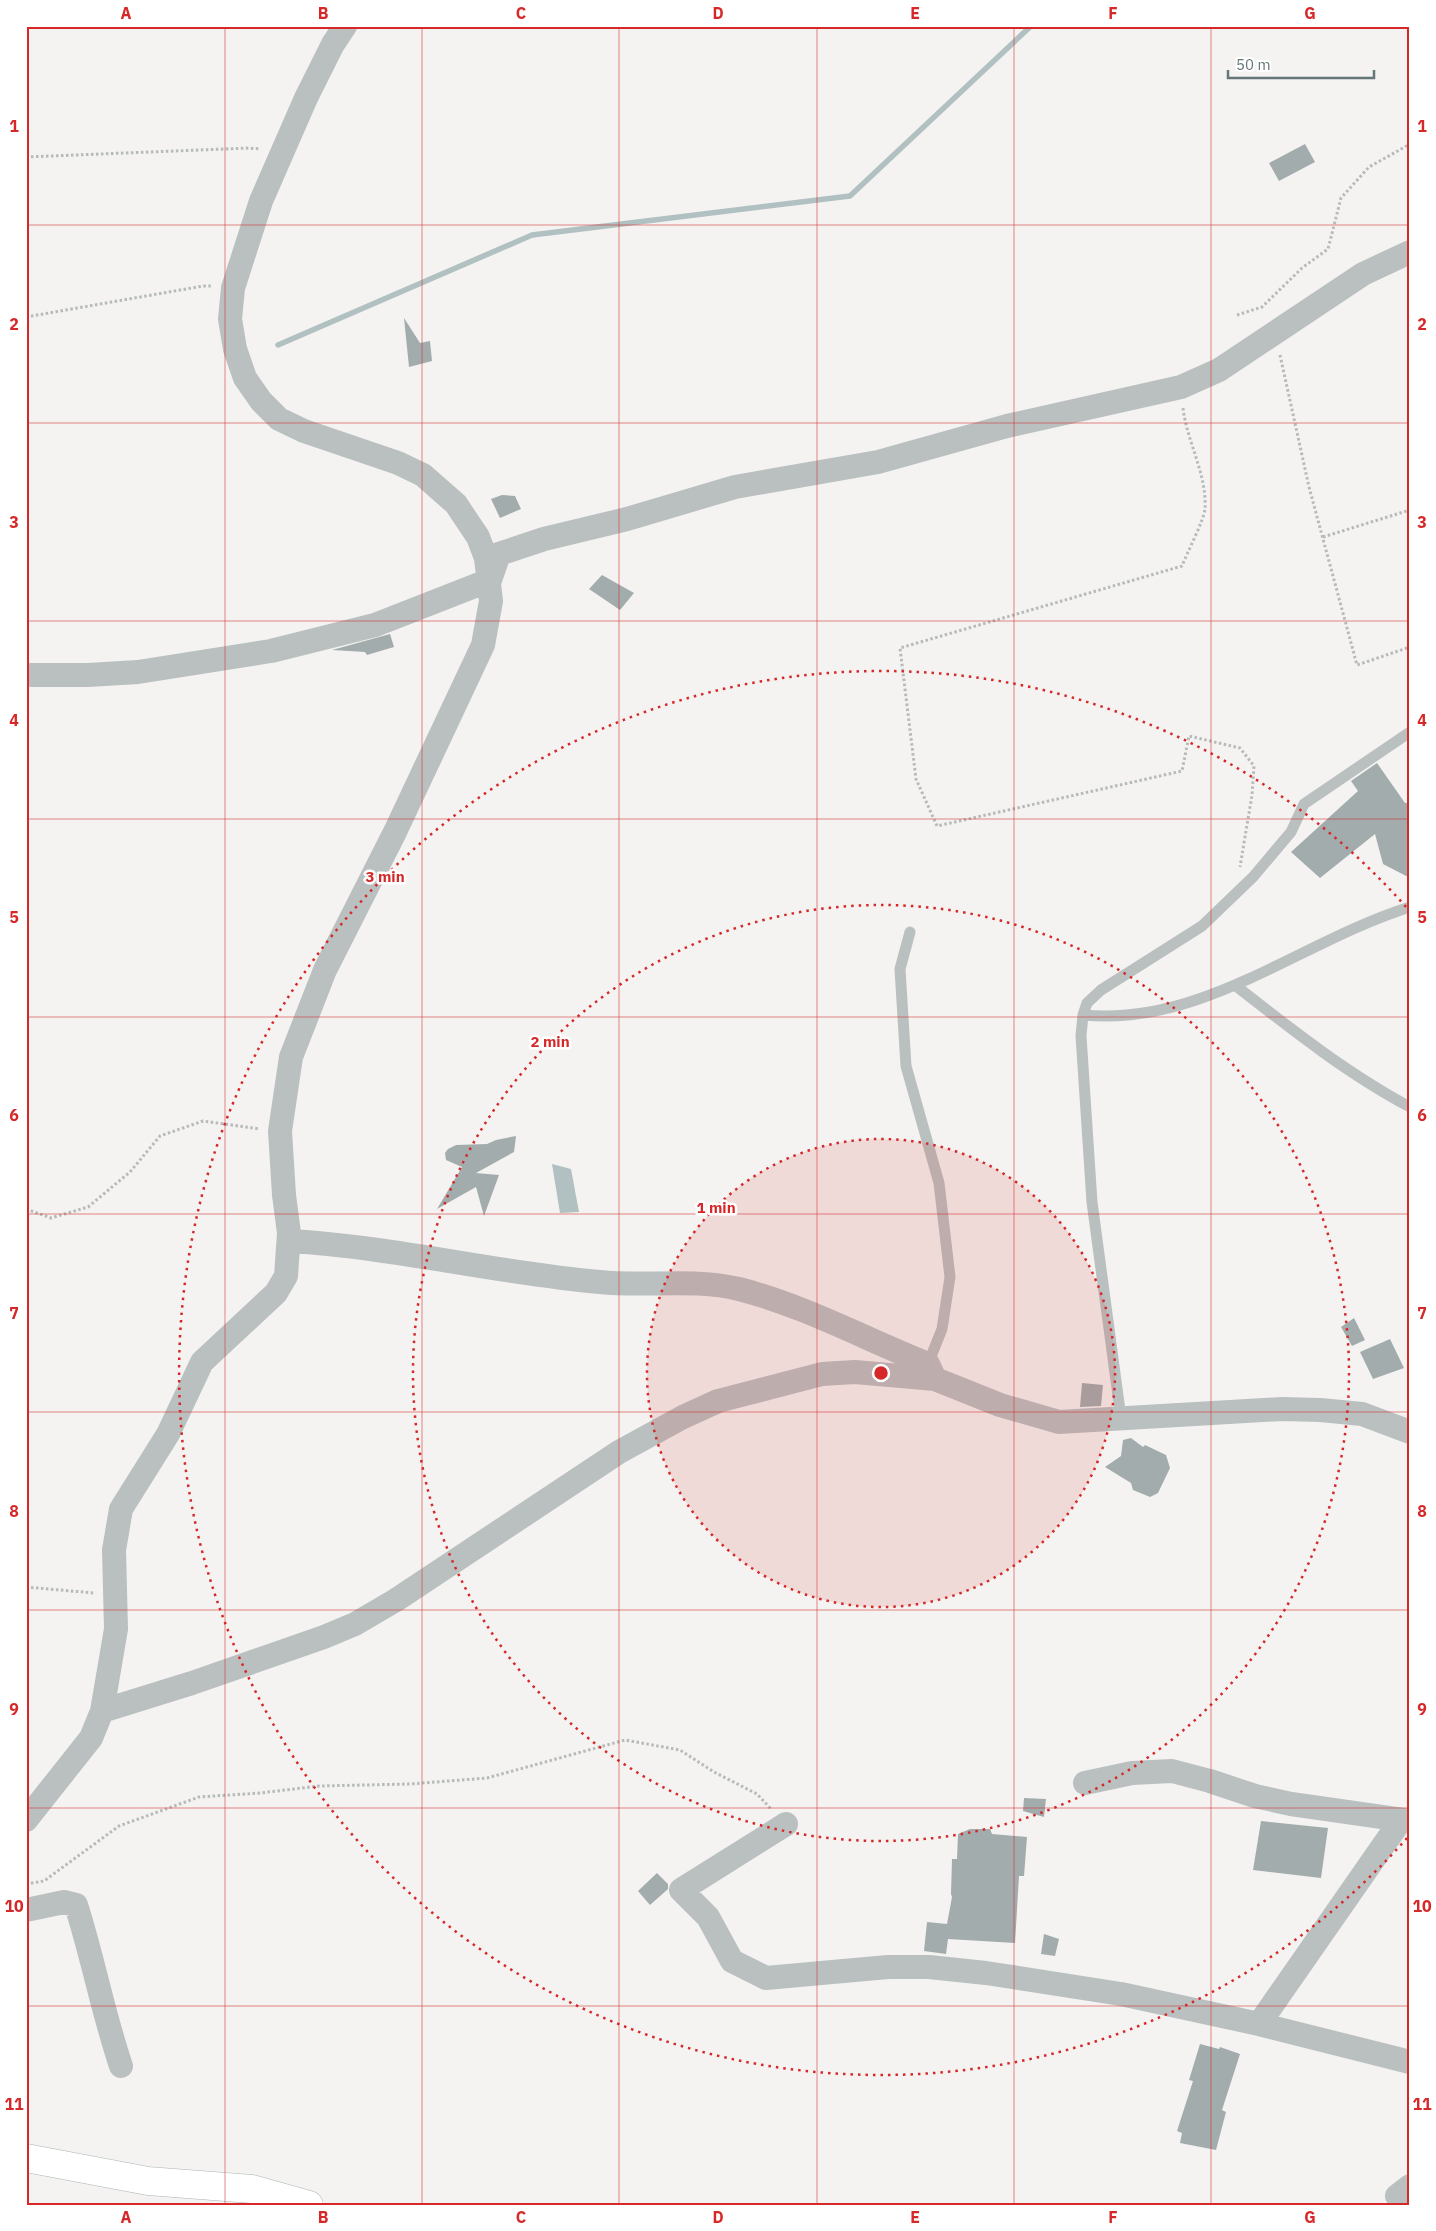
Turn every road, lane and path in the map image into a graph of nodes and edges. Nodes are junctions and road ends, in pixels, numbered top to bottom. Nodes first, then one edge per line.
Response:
1 (345, 26) edge
2 (1410, 144) edge
3 (282, 152) junction
4 (26, 156) edge
5 (1410, 252) edge
6 (233, 288) junction
7 (1237, 315) dead end
8 (26, 316) edge
9 (1275, 332) junction
10 (1181, 387) junction
11 (1410, 510) edge
12 (1323, 536) junction
13 (490, 580) junction
14 (1410, 646) edge
15 (26, 675) edge
16 (1410, 732) edge
17 (1238, 890) junction
18 (1410, 907) edge
19 (910, 932) dead end
20 (1236, 986) junction
21 (1083, 1015) junction
22 (1410, 1107) edge
23 (280, 1131) junction
24 (26, 1209) edge
25 (290, 1241) junction
26 (932, 1371) junction
27 (1121, 1418) junction
28 (1410, 1432) edge
29 (26, 1587) edge
30 (115, 1594) junction
31 (102, 1711) junction
32 (1085, 1784) dead end
33 (26, 1820) edge
34 (1405, 1820) edge
35 (786, 1824) joint
36 (26, 1884) edge
37 (26, 1910) edge
38 (1259, 2024) junction
39 (1410, 2062) edge
40 (121, 2066) dead end
41 (26, 2158) edge
42 (309, 2205) edge

1 - 3 street
2 - 7 path
3 - 4 path
3 - 6 street
5 - 9 street
6 - 8 path
6 - 13 street
9 - 10 street
9 - 12 path
10 - 13 street
10 - 17 path
11 - 12 path
12 - 14 path
13 - 15 street
13 - 23 street
16 - 17 lane
17 - 21 lane
18 - 20 lane
19 - 26 lane
20 - 21 lane
20 - 22 lane
21 - 27 lane
23 - 24 path
23 - 25 street
25 - 26 street
25 - 30 street
26 - 27 street
26 - 31 street
27 - 28 street
29 - 30 path
30 - 31 street
31 - 33 street
32 - 34 street
34 - 38 street
35 - 36 path
35 - 38 street
37 - 40 street
38 - 39 street
41 - 42 street

